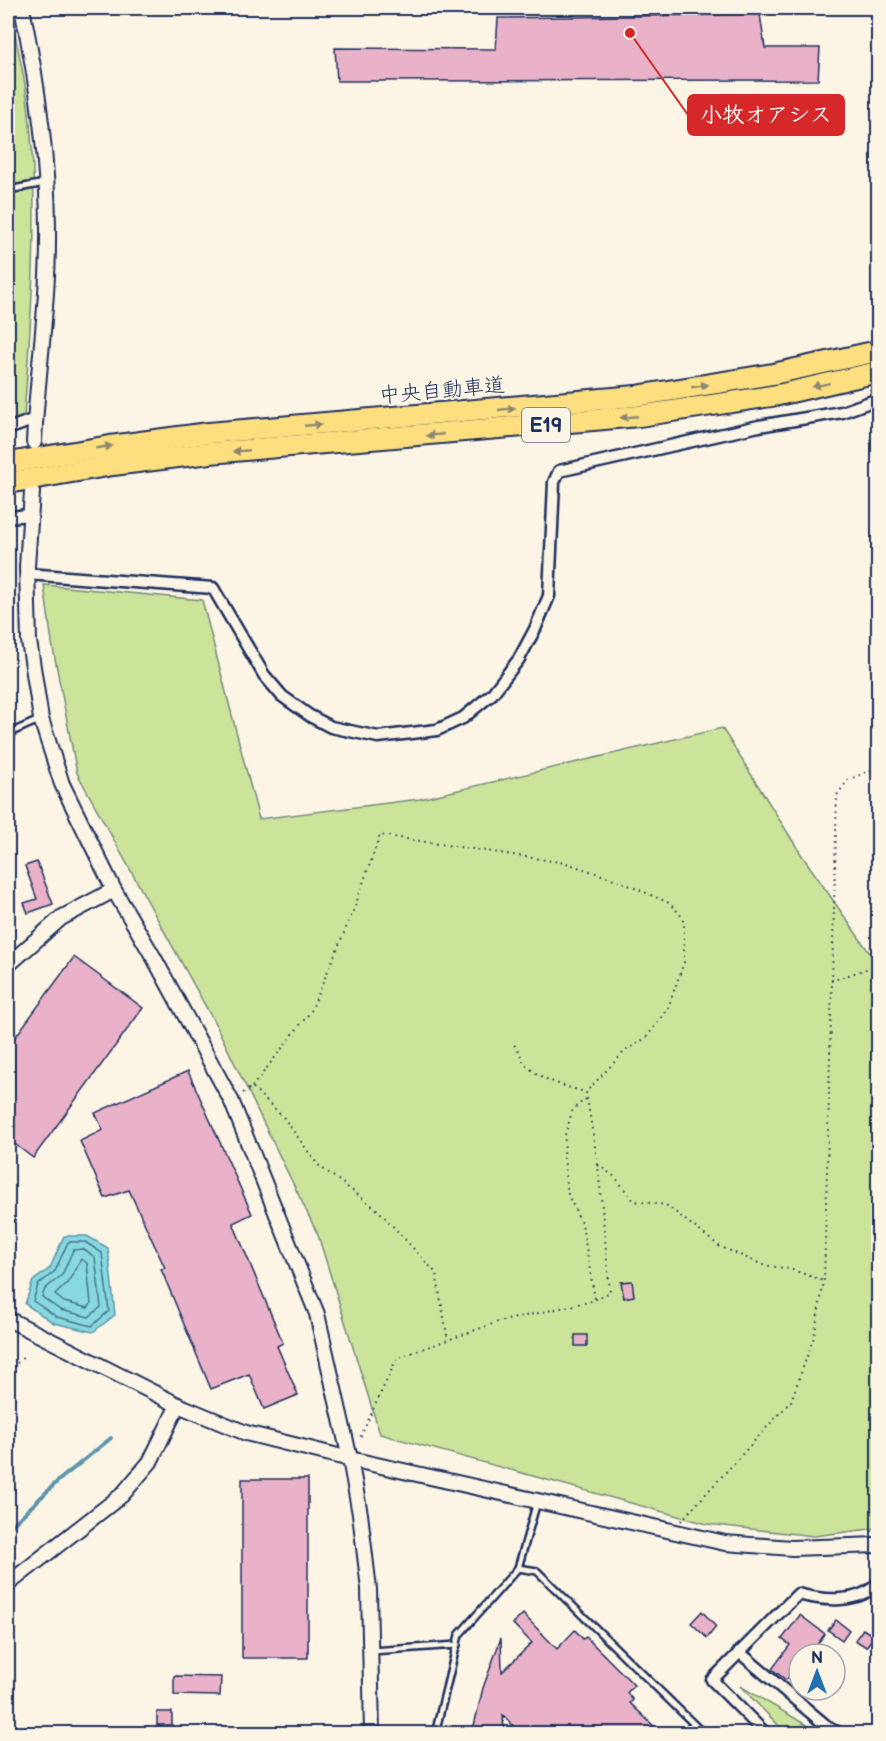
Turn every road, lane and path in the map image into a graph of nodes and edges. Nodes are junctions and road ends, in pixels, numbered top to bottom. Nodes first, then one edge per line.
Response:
1 (22, 8) edge
2 (47, 182) junction
3 (8, 190) edge
4 (879, 351) edge
5 (879, 372) edge
6 (879, 399) edge
7 (35, 419) junction
8 (8, 429) edge
9 (34, 442) dead end
10 (8, 463) edge
11 (8, 483) edge
12 (32, 492) dead end
13 (31, 515) junction
14 (8, 517) edge
15 (27, 574) junction
16 (41, 719) junction
17 (8, 750) edge
18 (879, 767) edge
19 (114, 890) junction
20 (8, 962) edge
21 (879, 964) edge
22 (831, 981) junction
23 (514, 1045) dead end
24 (252, 1087) junction
25 (586, 1092) junction
26 (586, 1099) junction
27 (231, 1100) junction
28 (598, 1165) junction
29 (824, 1281) junction
30 (595, 1299) junction
31 (8, 1319) edge
32 (448, 1340) junction
33 (25, 1356) dead end
34 (8, 1371) edge
35 (178, 1405) junction
36 (350, 1459) junction
37 (538, 1500) junction
38 (673, 1529) junction
39 (879, 1545) edge
40 (518, 1568) junction
41 (879, 1583) edge
42 (8, 1584) edge
43 (457, 1645) junction
44 (371, 1651) junction
45 (739, 1652) junction
46 (372, 1734) edge
47 (435, 1734) edge
48 (704, 1734) edge
49 (766, 1734) edge
50 (842, 1734) edge

1 - 2 street
2 - 3 lane
2 - 7 street
10 -> 4 highway, 中央自動車道 / E19
5 -> 11 highway, 中央自動車道 / E19
6 - 15 street
7 - 8 street
7 - 9 street
12 - 13 street
13 - 14 street
13 - 15 street
15 - 16 street
16 - 17 lane
16 - 19 street
18 - 22 path
19 - 20 street
19 - 27 street
21 - 22 path
22 - 29 path
23 - 25 path
24 - 25 path
24 - 27 path
24 - 32 path
25 - 26 path
26 - 28 path
26 - 30 path
27 - 36 street
28 - 29 path
28 - 30 path
29 - 38 path
30 - 32 path
31 - 35 street
32 - 36 path
33 - 34 path
35 - 36 street
35 - 42 street
36 - 37 street
36 - 44 street
37 - 38 street
37 - 40 lane
38 - 39 street
40 - 43 lane
40 - 48 lane
41 - 45 street
43 - 44 lane
43 - 47 lane
44 - 46 street
45 - 49 street
45 - 50 street

